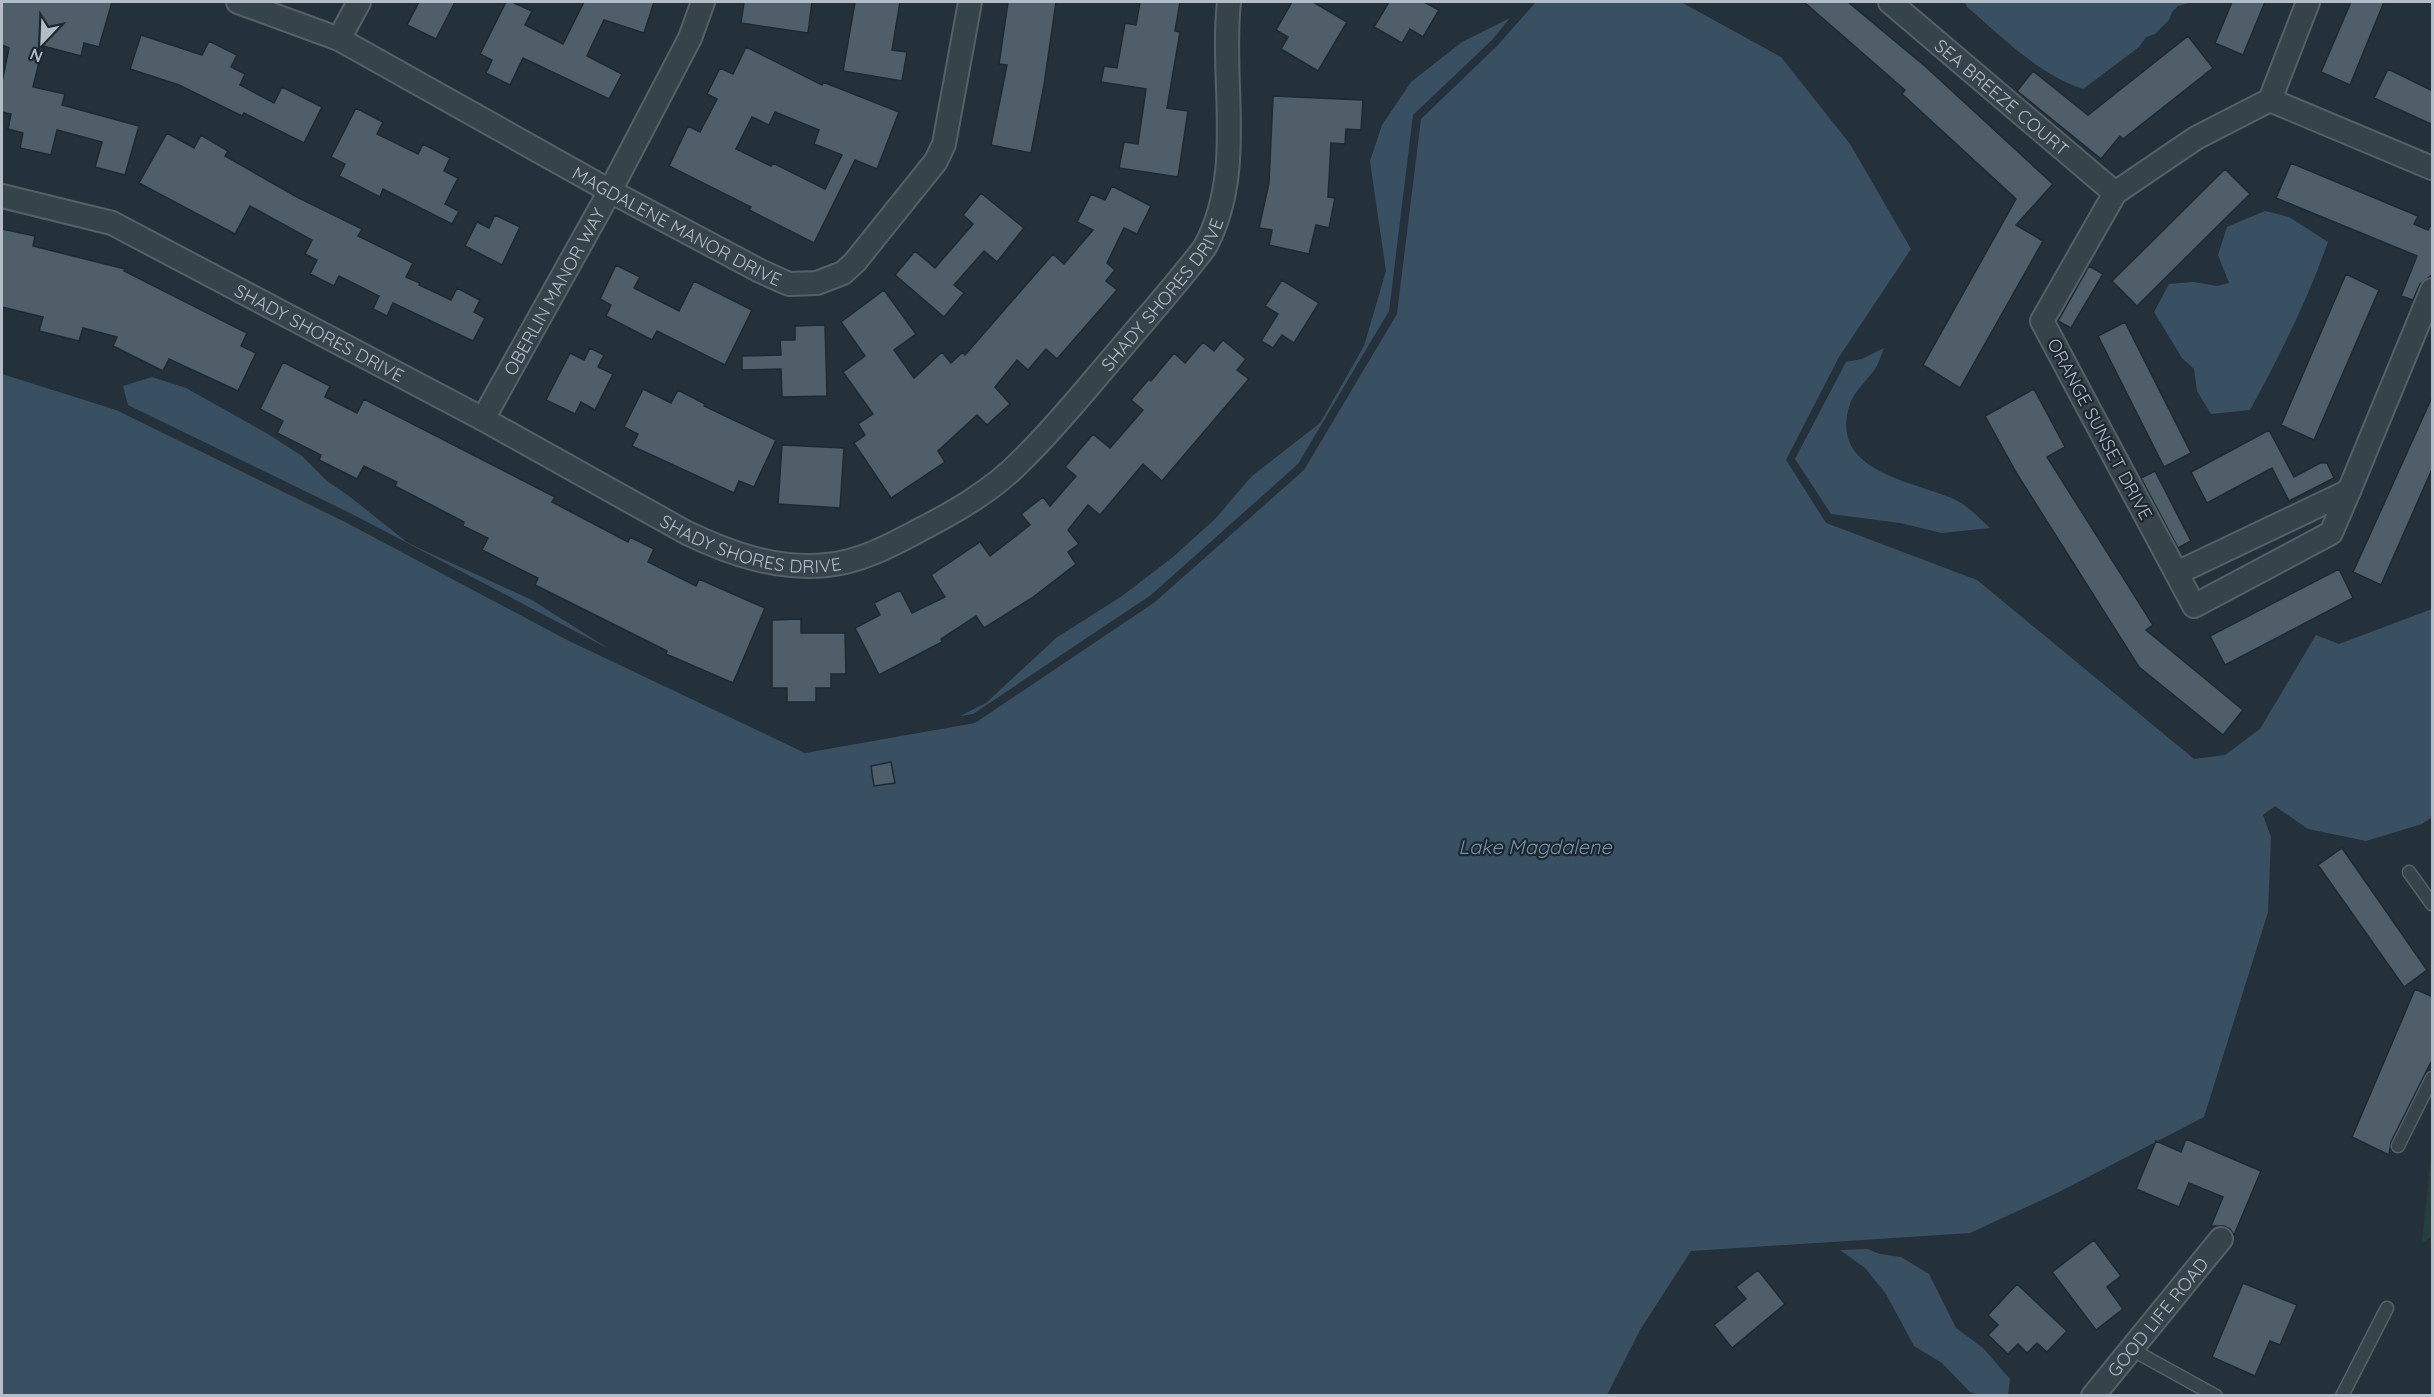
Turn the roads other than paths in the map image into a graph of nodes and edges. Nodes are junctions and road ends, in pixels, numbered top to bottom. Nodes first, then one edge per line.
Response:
1 (238, 2) edge
2 (359, 2) edge
3 (704, 2) edge
4 (970, 2) edge
5 (1229, 2) edge
6 (1890, 2) edge
7 (2308, 2) edge
8 (339, 39) junction
9 (2270, 100) junction
10 (2433, 168) edge
11 (610, 191) junction
12 (2115, 193) junction
13 (2, 196) edge
14 (2433, 290) edge
15 (483, 419) junction
16 (2349, 491) junction
17 (2177, 573) junction
18 (2409, 872) dead end
19 (2433, 904) edge
20 (2433, 1078) edge
21 (2398, 1146) dead end
22 (2221, 1239) dead end
23 (2387, 1308) dead end
24 (2131, 1349) junction
25 (2093, 1395) edge
26 (2216, 1395) edge
27 (2342, 1395) edge

1 - 8 street, MAGDALENE MANOR DRIVE
2 - 8 street
3 - 11 street, OBERLIN MANOR WAY
4 - 11 street, MAGDALENE MANOR DRIVE
5 - 15 street, SHADY SHORES DRIVE
6 - 12 street, SEA BREEZE COURT
7 - 9 street
8 - 11 street, MAGDALENE MANOR DRIVE
9 - 10 street
9 - 12 street, ORANGE SUNSET DRIVE
11 - 15 street, OBERLIN MANOR WAY
12 - 17 street, ORANGE SUNSET DRIVE
13 - 15 street, SHADY SHORES DRIVE
14 - 16 street, ORANGE SUNSET DRIVE
16 - 17 street
16 - 17 street, ORANGE SUNSET DRIVE
18 - 19 lane
20 - 21 lane
22 - 24 street, GOOD LIFE ROAD
23 - 27 lane
24 - 25 street, GOOD LIFE ROAD
24 - 26 lane

